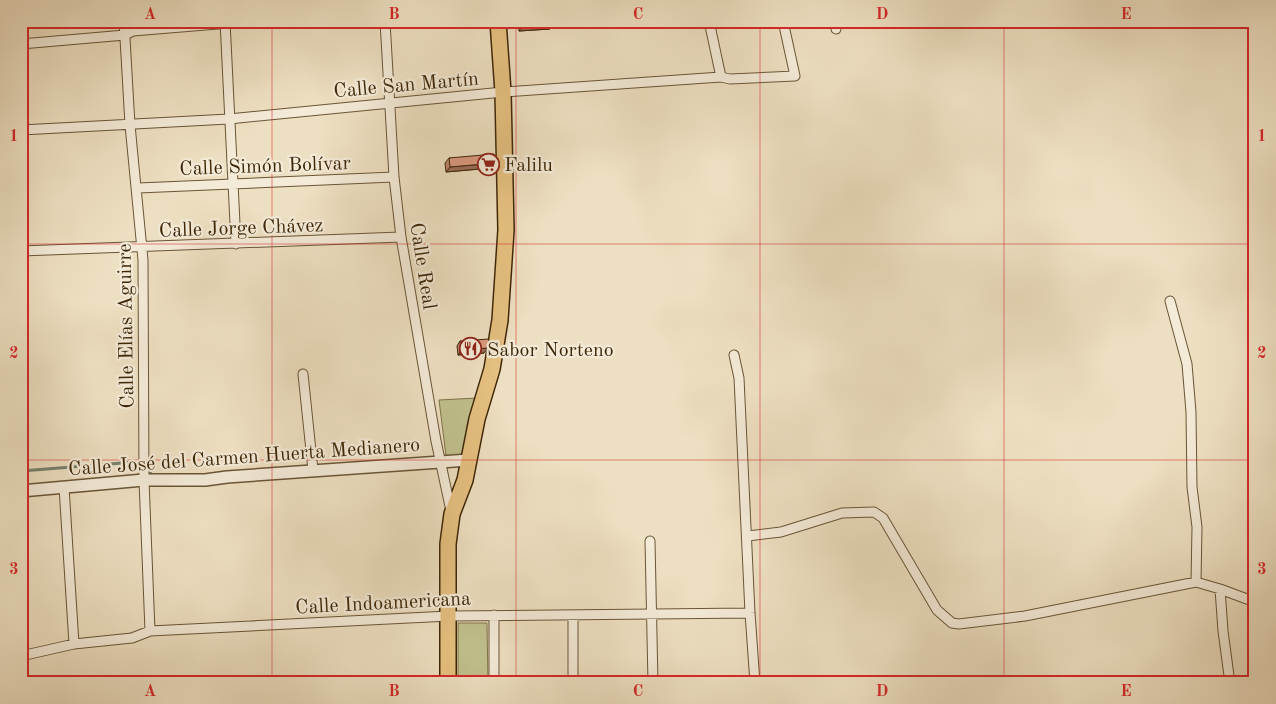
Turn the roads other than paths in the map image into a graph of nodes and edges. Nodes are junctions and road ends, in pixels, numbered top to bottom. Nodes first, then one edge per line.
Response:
1 (124, 21) edge
2 (254, 21) edge
3 (385, 21) edge
4 (498, 21) edge
5 (709, 21) edge
6 (783, 21) edge
7 (225, 23) edge
8 (125, 35) junction
9 (21, 44) edge
10 (721, 77) junction
11 (503, 92) junction
12 (389, 102) junction
13 (229, 119) junction
14 (130, 125) junction
15 (21, 130) edge
16 (394, 177) junction
17 (232, 183) junction
18 (138, 188) junction
19 (401, 237) junction
20 (236, 244) junction
21 (142, 248) junction
22 (21, 251) edge
23 (1170, 300) dead end
24 (734, 355) dead end
25 (303, 374) dead end
26 (440, 460) junction
27 (469, 460) junction
28 (314, 470) junction
29 (144, 480) junction
30 (64, 488) junction
31 (21, 491) edge
32 (452, 514) junction
33 (748, 536) junction
34 (650, 541) dead end
35 (1196, 582) junction
36 (1220, 589) junction
37 (1255, 602) edge
38 (750, 613) junction
39 (652, 614) junction
40 (494, 615) junction
41 (573, 615) junction
42 (449, 616) junction
43 (150, 631) junction
44 (74, 644) junction
45 (21, 656) edge
46 (448, 683) edge
47 (494, 683) edge
48 (573, 683) edge
49 (653, 683) edge
50 (755, 683) edge
51 (1230, 683) edge

1 - 8 street, Calle Elías Aguirre
2 - 7 street
3 - 12 street, Calle Real
4 - 11 highway
5 - 10 street
6 - 10 street, Calle San Martín
7 - 8 street
7 - 13 street
8 - 9 street
8 - 14 street, Calle Elías Aguirre
10 - 11 street, Calle San Martín
11 - 12 street, Calle San Martín
11 - 27 highway
12 - 13 street, Calle San Martín
12 - 16 street, Calle Real
13 - 14 street, Calle San Martín
13 - 17 street
14 - 15 street, Calle San Martín
14 - 18 street, Calle Elías Aguirre
16 - 17 street, Calle Simón Bolívar
16 - 19 street, Calle Real
17 - 18 street, Calle Simón Bolívar
17 - 20 street
18 - 21 street, Calle Elías Aguirre
19 - 20 street, Calle Jorge Chávez
19 - 26 street, Calle Real
20 - 21 street, Calle Jorge Chávez
21 - 22 street, Calle Jorge Chávez
21 - 29 street, Calle Elías Aguirre
23 - 35 street
24 - 33 street
25 - 28 street
26 - 27 street, Calle José del Carmen Huerta Medianero
26 - 28 street, Calle José del Carmen Huerta Medianero
26 - 32 street, Calle Real
27 - 32 highway
28 - 29 street, Calle José del Carmen Huerta Medianero
29 - 30 street, Calle José del Carmen Huerta Medianero
29 - 43 street, Calle Elías Aguirre
30 - 31 street, Calle José del Carmen Huerta Medianero
30 - 44 street
32 - 42 highway
33 - 35 street
33 - 38 street
34 - 39 street
35 - 36 street
36 - 37 street
36 - 51 street
38 - 39 street, Calle Indoamericana
38 - 50 street
39 - 41 street, Calle Indoamericana
39 - 49 street
40 - 41 street, Calle Indoamericana
40 - 42 street, Calle Indoamericana
40 - 47 street
41 - 48 street
42 - 43 street, Calle Indoamericana
42 - 46 highway
43 - 44 street, Calle Indoamericana
44 - 45 street, Calle Indoamericana

